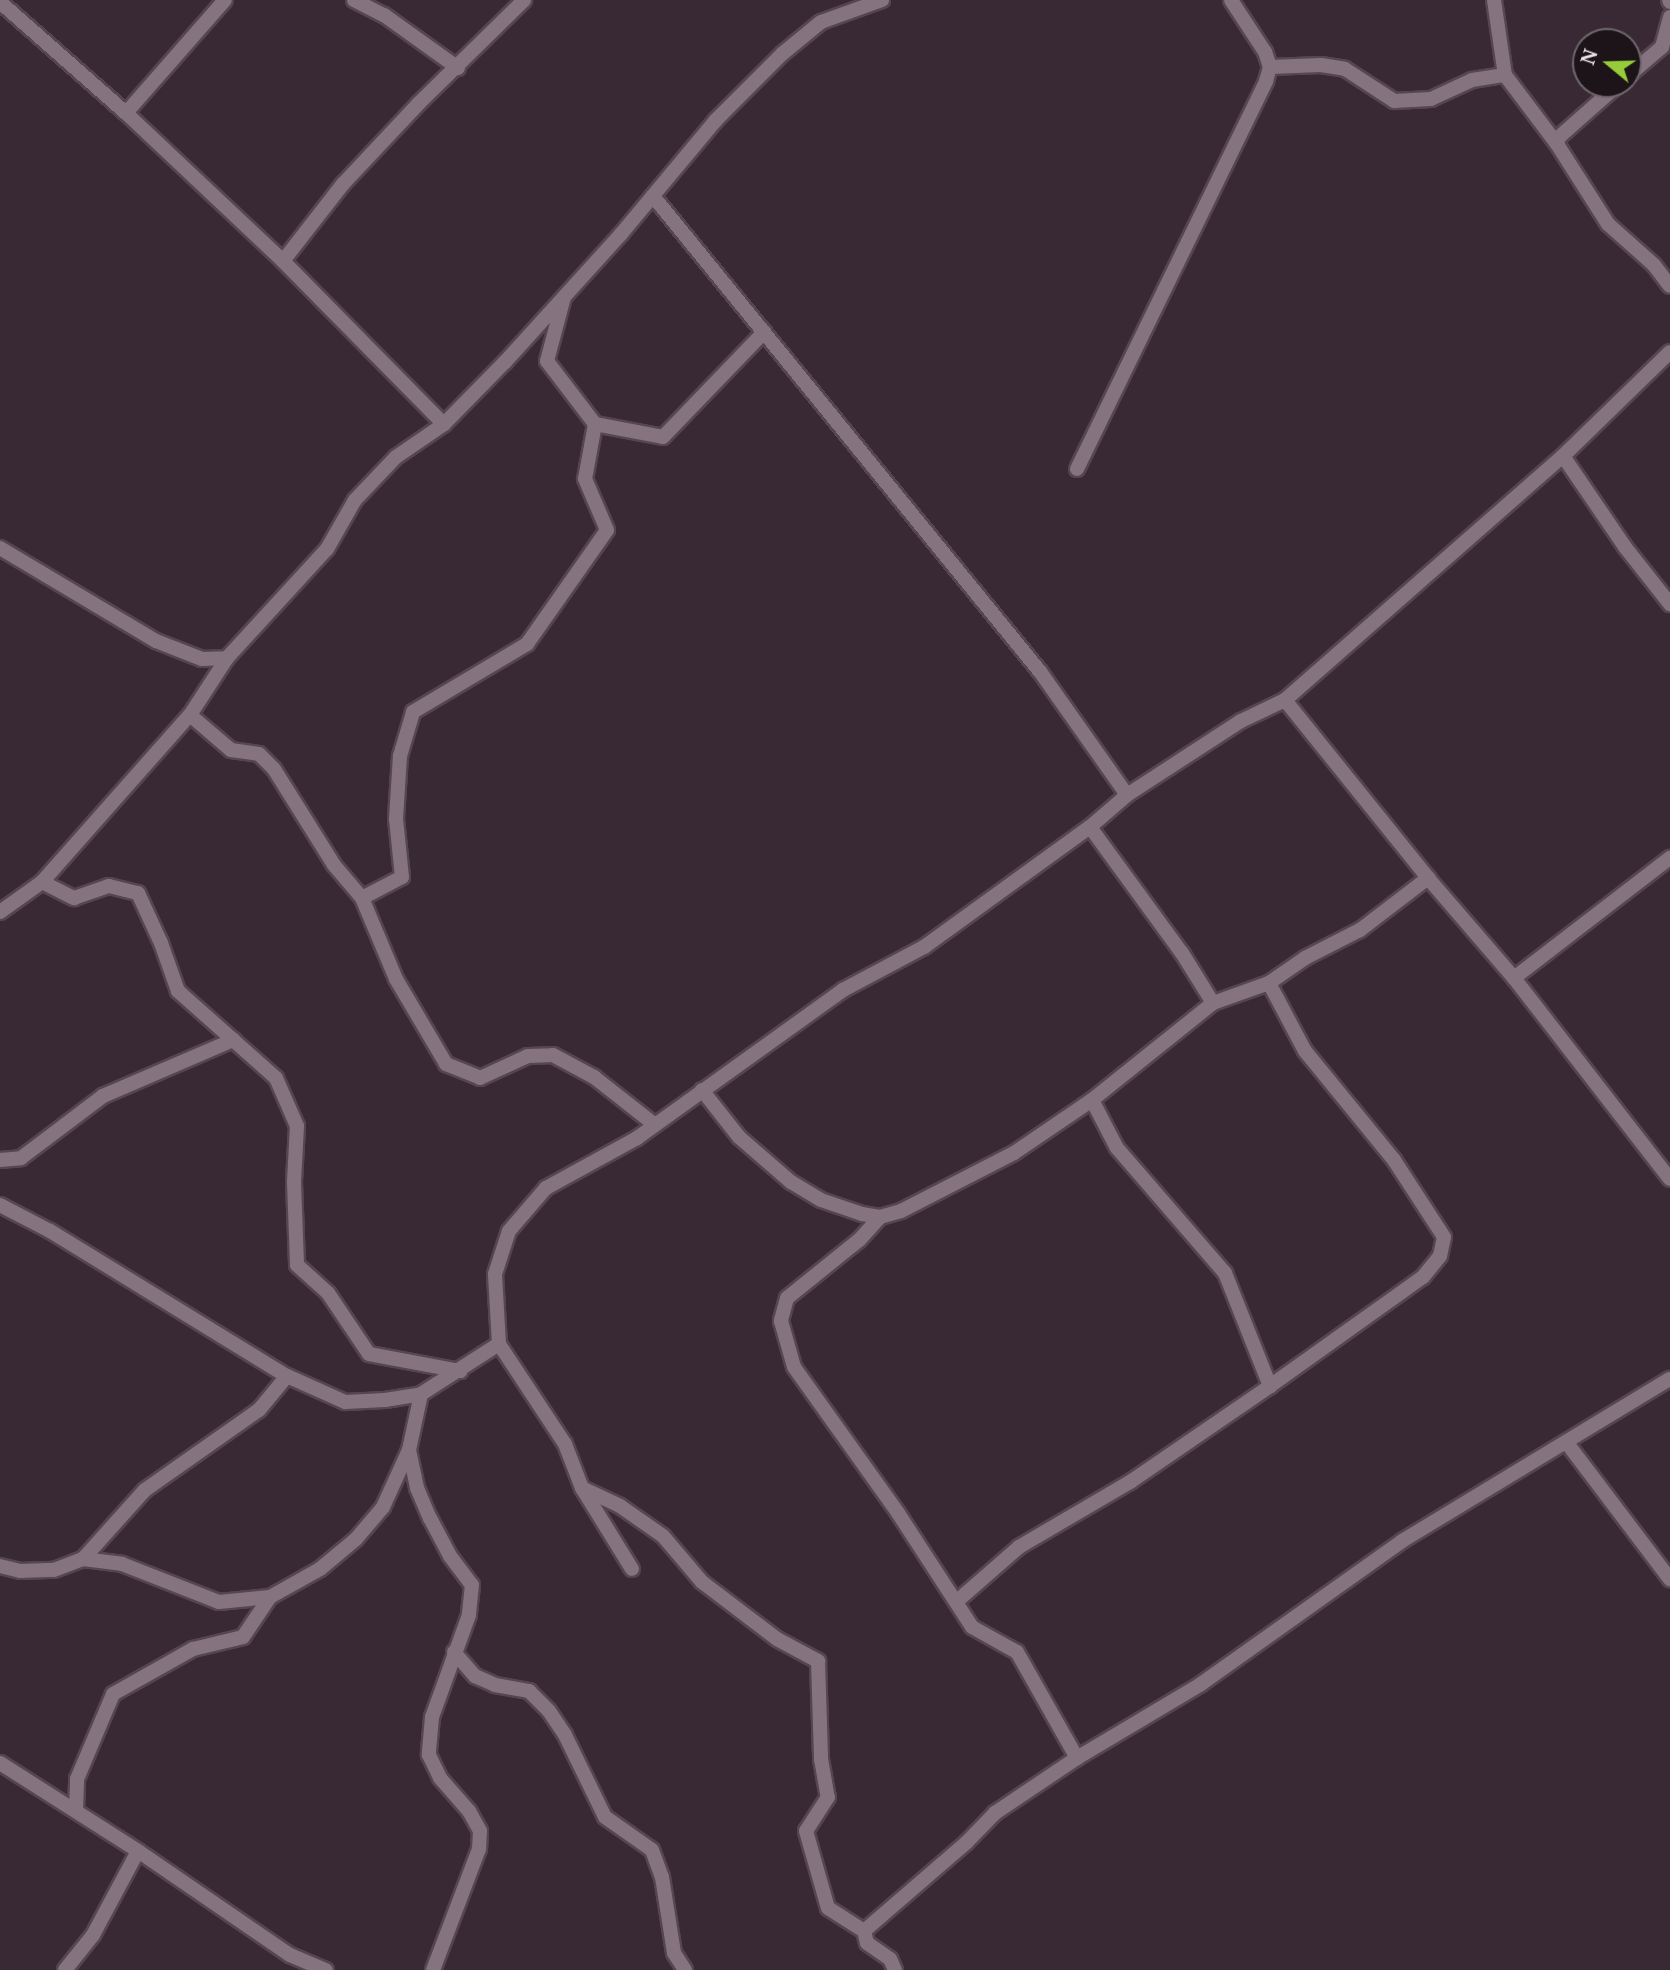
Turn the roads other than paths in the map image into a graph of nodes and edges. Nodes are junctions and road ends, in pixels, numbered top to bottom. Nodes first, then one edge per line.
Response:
1 (225, 0) edge
2 (354, 0) edge
3 (524, 0) edge
4 (1231, 0) edge
5 (1494, 0) edge
6 (0, 2) edge
7 (875, 2) edge
8 (1670, 17) edge
9 (1642, 64) edge
10 (1270, 67) junction
11 (458, 68) junction
12 (1505, 75) junction
13 (1603, 98) edge
14 (126, 113) junction
15 (1557, 144) junction
16 (653, 196) junction
17 (283, 261) junction
18 (1670, 286) edge
19 (565, 294) junction
20 (764, 332) junction
21 (1670, 352) edge
22 (444, 424) junction
23 (594, 424) junction
24 (1563, 456) junction
25 (1077, 469) dead end
26 (0, 548) edge
27 (1670, 604) edge
28 (227, 658) junction
29 (1285, 700) junction
30 (190, 715) junction
31 (1128, 795) junction
32 (1090, 827) junction
33 (1670, 858) edge
34 (1428, 878) junction
35 (42, 882) junction
36 (362, 898) junction
37 (0, 912) edge
38 (1514, 978) junction
39 (1269, 983) junction
40 (1213, 1003) junction
41 (233, 1040) junction
42 (702, 1090) junction
43 (1092, 1100) junction
44 (654, 1124) junction
45 (0, 1160) edge
46 (1670, 1179) edge
47 (0, 1205) edge
48 (880, 1217) junction
49 (499, 1344) junction
50 (460, 1371) junction
51 (287, 1376) junction
52 (1670, 1379) edge
53 (1270, 1386) junction
54 (421, 1394) junction
55 (1567, 1443) junction
56 (409, 1450) junction
57 (582, 1488) junction
58 (83, 1559) junction
59 (0, 1566) edge
60 (632, 1569) dead end
61 (1670, 1579) edge
62 (270, 1597) junction
63 (956, 1602) junction
64 (454, 1652) junction
65 (1077, 1758) junction
66 (0, 1763) edge
67 (76, 1811) junction
68 (138, 1851) junction
69 (864, 1931) junction
70 (65, 1970) edge
71 (326, 1970) edge
72 (433, 1970) edge
73 (685, 1970) edge
74 (895, 1970) edge

1 - 14 street
2 - 11 street
3 - 11 street
4 - 10 street
5 - 12 street
6 - 14 street
7 - 16 street
8 - 9 street
10 - 12 street
10 - 25 street
11 - 17 street
12 - 15 street
13 - 15 street
14 - 17 street
15 - 18 street
16 - 19 street
16 - 20 street
17 - 22 street
19 - 22 street
19 - 23 street
20 - 23 street
20 - 31 street
21 - 24 street
22 - 28 street
23 - 36 street
24 - 27 street
24 - 29 street
26 - 28 street
28 - 30 street
29 - 31 street
29 - 34 street
30 - 35 street
30 - 36 street
31 - 32 street
32 - 40 street
32 - 42 street
33 - 38 street
34 - 38 street
34 - 39 street
35 - 37 street
35 - 41 street
36 - 44 street
38 - 46 street
39 - 40 street
39 - 53 street
40 - 43 street
41 - 45 street
41 - 50 street
42 - 44 street
42 - 48 street
43 - 48 street
43 - 53 street
44 - 49 street
47 - 51 street
48 - 63 street
49 - 50 street
49 - 57 street
50 - 54 street
51 - 54 street
51 - 58 street
52 - 55 street
53 - 63 street
54 - 56 street
55 - 61 street
55 - 65 street
56 - 62 street
56 - 64 street
57 - 60 street
57 - 69 street
58 - 59 street
58 - 62 street
62 - 67 street
63 - 65 street
64 - 72 street
64 - 73 street
65 - 69 street
66 - 67 street
67 - 68 street
68 - 70 street
68 - 71 street
69 - 74 street

